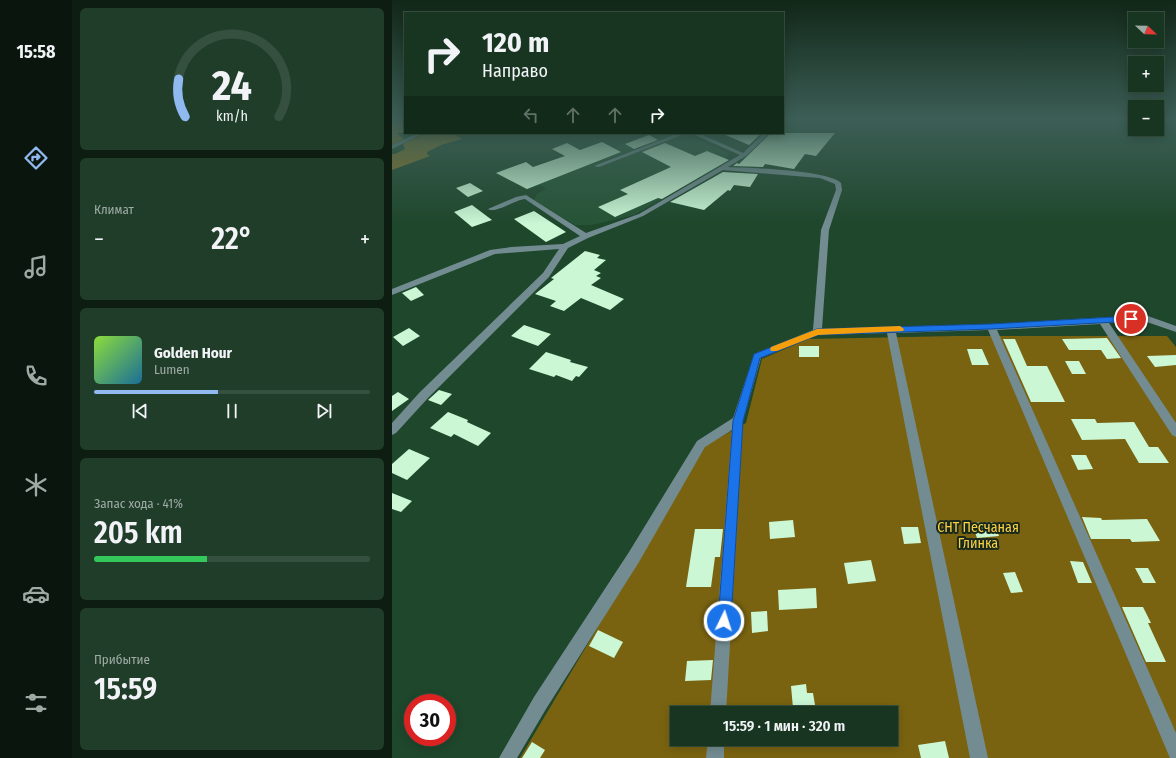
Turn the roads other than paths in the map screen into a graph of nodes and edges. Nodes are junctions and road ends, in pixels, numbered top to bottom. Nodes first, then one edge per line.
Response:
1 (630, 153) edge
2 (740, 153) edge
3 (744, 155) joint
4 (597, 166) dead end
5 (723, 168) junction
6 (491, 209) dead end
7 (585, 236) junction
8 (565, 246) junction
9 (392, 292) edge
10 (1102, 320) junction
11 (991, 327) junction
12 (1176, 329) edge
13 (891, 330) junction
14 (817, 332) junction
15 (738, 421) junction
16 (392, 430) edge
17 (1176, 432) edge
18 (718, 706) edge
19 (716, 746) edge
20 (1176, 752) edge
21 (508, 758) edge
22 (715, 758) edge
23 (979, 758) edge

1 - 4 street
2 - 3 street
3 - 5 street
5 - 7 street
5 - 14 street
6 - 7 street
7 - 8 street
8 - 9 street
8 - 16 street
10 - 11 street
10 - 12 street
10 - 17 street
11 - 13 street
11 - 20 street
13 - 14 street
13 - 23 street
14 - 15 street
15 - 18 street
15 - 21 street
19 - 22 street

